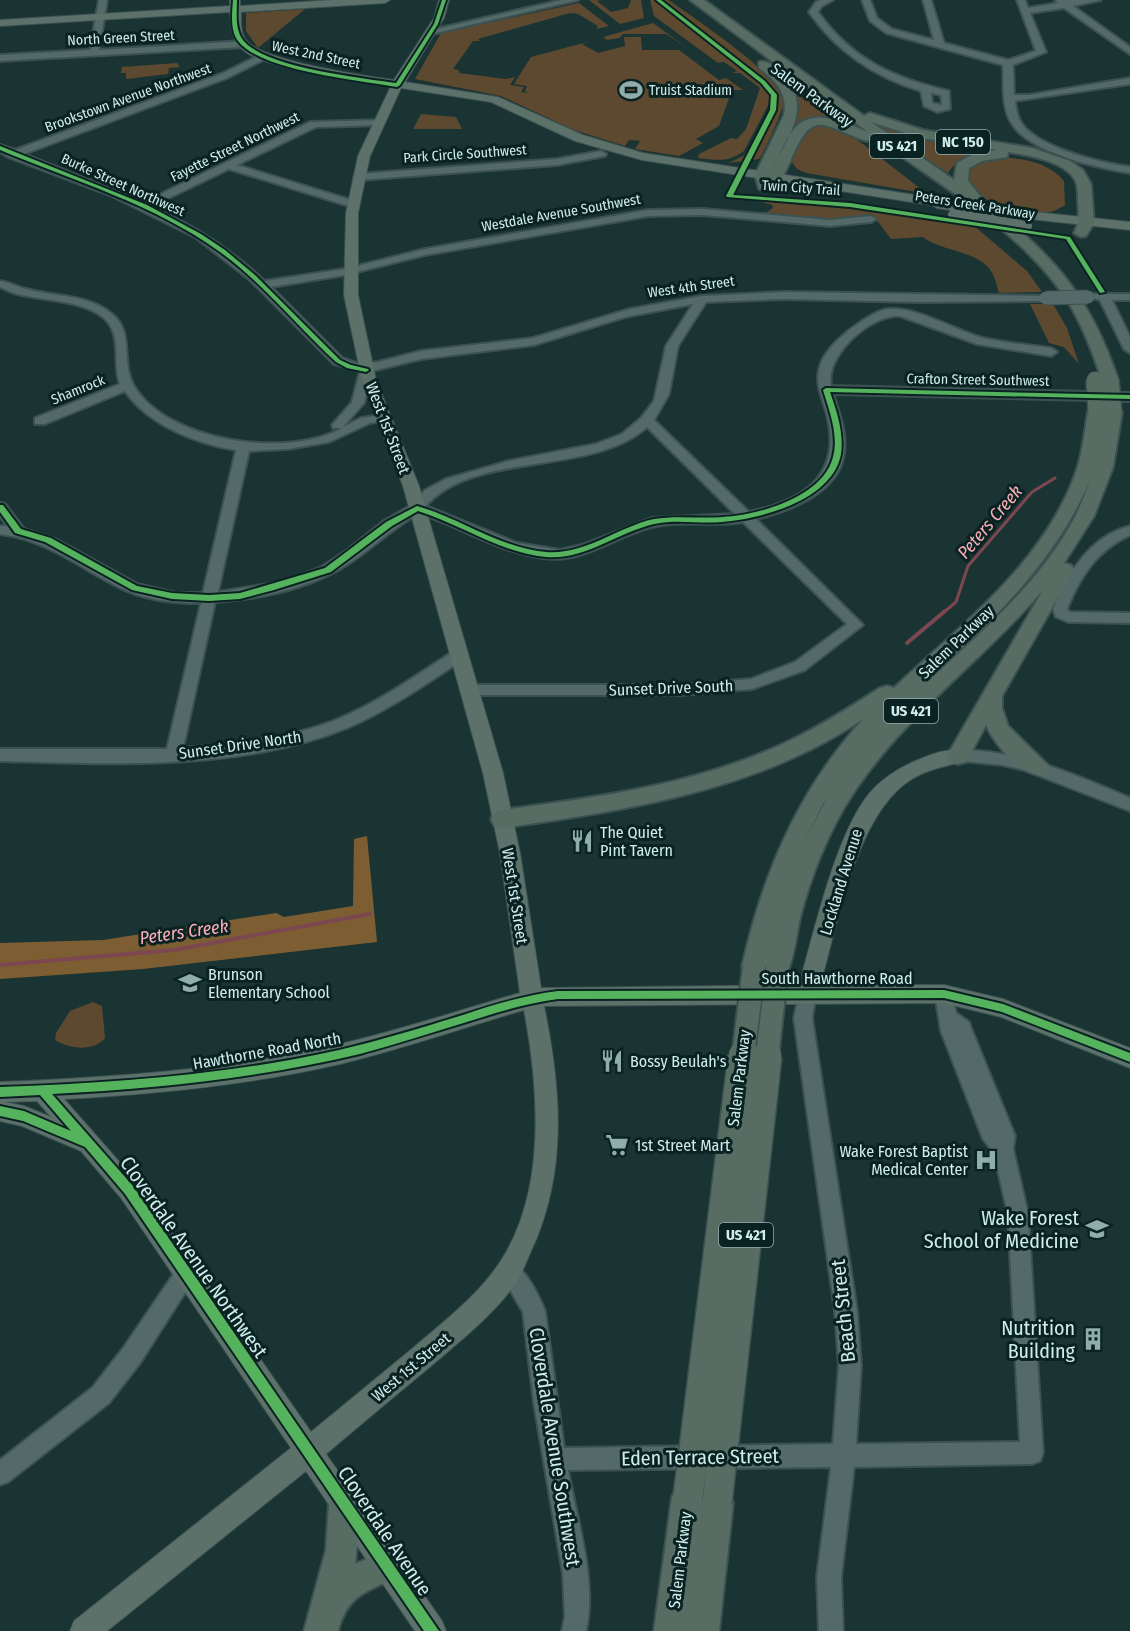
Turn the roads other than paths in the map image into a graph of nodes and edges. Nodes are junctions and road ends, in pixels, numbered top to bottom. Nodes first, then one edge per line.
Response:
1 (104, 0) edge
2 (385, 0) edge
3 (444, 0) edge
4 (574, 0) edge
5 (681, 0) edge
6 (696, 0) edge
7 (829, 0) edge
8 (866, 0) edge
9 (927, 0) edge
10 (1021, 0) edge
11 (1097, 0) edge
12 (331, 2) edge
13 (1062, 2) edge
14 (235, 5) edge
15 (1026, 11) junction
16 (100, 17) junction
17 (0, 23) edge
18 (432, 31) junction
19 (243, 44) junction
20 (940, 45) junction
21 (1130, 51) edge
22 (94, 53) junction
23 (755, 53) junction
24 (262, 57) junction
25 (0, 58) edge
26 (1008, 63) junction
27 (804, 79) junction
28 (1130, 81) edge
29 (397, 85) junction
30 (926, 90) dead end
31 (1011, 98) junction
32 (379, 122) junction
33 (878, 143) junction
34 (576, 145) junction
35 (0, 148) edge
36 (15, 153) junction
37 (601, 154) junction
38 (572, 159) junction
39 (0, 160) edge
40 (229, 166) junction
41 (1130, 170) edge
42 (359, 177) junction
43 (767, 179) junction
44 (353, 204) junction
45 (142, 207) junction
46 (989, 214) junction
47 (872, 219) dead end
48 (1081, 226) junction
49 (1130, 226) edge
50 (1130, 237) edge
51 (351, 270) junction
52 (0, 271) edge
53 (260, 285) junction
54 (2, 289) edge
55 (1104, 297) junction
56 (1130, 297) edge
57 (878, 298) junction
58 (702, 299) junction
59 (888, 312) junction
60 (1130, 349) edge
61 (1051, 352) dead end
62 (366, 370) junction
63 (1102, 380) junction
64 (127, 386) junction
65 (826, 390) junction
66 (1130, 397) edge
67 (1105, 412) junction
68 (384, 417) junction
69 (647, 420) junction
70 (40, 421) dead end
71 (304, 442) junction
72 (243, 447) junction
73 (1097, 485) junction
74 (0, 507) edge
75 (417, 508) junction
76 (747, 518) junction
77 (0, 530) edge
78 (1130, 530) edge
79 (18, 531) junction
80 (208, 598) junction
81 (1130, 618) edge
82 (949, 650) junction
83 (459, 655) junction
84 (469, 690) junction
85 (992, 696) junction
86 (0, 755) edge
87 (174, 755) junction
88 (958, 756) junction
89 (1040, 768) junction
90 (1130, 805) edge
91 (502, 819) junction
92 (765, 967) junction
93 (807, 993) junction
94 (944, 994) junction
95 (533, 998) junction
96 (1130, 1059) edge
97 (42, 1090) junction
98 (0, 1092) edge
99 (0, 1111) edge
100 (91, 1145) junction
101 (509, 1271) junction
102 (186, 1273) junction
103 (308, 1451) junction
104 (844, 1455) junction
105 (555, 1459) junction
106 (0, 1474) edge
107 (345, 1504) junction
108 (387, 1566) junction
109 (325, 1618) edge
110 (84, 1631) edge
111 (432, 1631) edge
112 (574, 1631) edge
113 (671, 1631) edge
114 (702, 1631) edge
115 (831, 1631) edge

1 - 16 street
2 - 12 main road
3 - 18 main road, West 1st Street
4 - 18 street
5 - 23 highway, Salem Parkway / US 421
6 - 27 highway, Salem Parkway / US 421
7 - 30 street
8 - 20 street
9 - 20 street
10 - 15 street
11 - 13 street
12 - 14 main road
13 - 15 street
13 - 21 street
14 - 16 main road
14 - 19 main road
15 - 26 street
16 - 17 main road
16 - 22 street
18 - 29 main road, West 1st Street
19 - 22 street, North Green Street
19 - 24 main road, West 2nd Street
20 - 26 street
22 - 25 street, North Green Street
23 - 33 highway, Salem Parkway / US 421
23 - 43 highway
24 - 29 main road, West 2nd Street
24 - 36 street, Brookstown Avenue Northwest
26 - 31 street
27 - 46 highway, Salem Parkway / US 421
27 - 48 highway, NC 150
28 - 31 street
29 - 32 main road, West 1st Street
29 - 34 main road, Peters Creek Parkway
29 - 43 main road, Peters Creek Parkway
31 - 41 street
32 - 40 street, Fayette Street Northwest
32 - 42 main road, West 1st Street
33 - 43 highway
33 - 63 highway, Salem Parkway / US 421
34 - 37 main road, Peters Creek Parkway
34 - 38 street
35 - 36 street, Burke Street Northwest
36 - 39 street, Brookstown Avenue Northwest
36 - 45 street, Burke Street Northwest
37 - 38 street, Park Circle Southwest
37 - 43 main road, Peters Creek Parkway
38 - 42 street, Park Circle Southwest
40 - 44 street
40 - 45 street, Fayette Street Northwest
42 - 44 main road, West 1st Street
43 - 48 main road, Peters Creek Parkway, bridge
43 - 48 main road, Peters Creek Parkway, bridge
44 - 51 main road, West 1st Street
45 - 53 street, Burke Street Northwest
46 - 48 highway
46 - 63 highway, Salem Parkway / US 421
47 - 51 street, Westdale Avenue Southwest
48 - 49 main road, Peters Creek Parkway
48 - 50 main road, Peters Creek Parkway
51 - 53 street, Westdale Avenue Southwest
51 - 62 main road, West 1st Street
52 - 54 street
53 - 62 street, Burke Street Northwest
54 - 64 street
55 - 56 street, West 4th Street
55 - 57 street, West 4th Street, bridge
55 - 60 street
57 - 58 street, West 4th Street
57 - 59 street
58 - 62 street, West 4th Street
58 - 69 street
59 - 61 street
59 - 65 street
62 - 68 main road, West 1st Street
62 - 71 street
63 - 67 highway, Salem Parkway / US 421, bridge
64 - 70 street, Shamrock
64 - 72 street
65 - 66 street, Crafton Street Southwest
65 - 76 street
67 - 73 highway, Salem Parkway / US 421
67 - 82 highway, Salem Parkway / US 421
68 - 71 street
68 - 75 main road, West 1st Street
69 - 75 street
69 - 76 street
71 - 72 street
72 - 80 street
73 - 85 highway
73 - 92 highway, Salem Parkway / US 421
74 - 79 street
75 - 76 street
75 - 80 street
75 - 83 main road, West 1st Street
76 - 84 street, Sunset Drive South
77 - 79 street
78 - 81 street
79 - 80 street
80 - 87 street
82 - 91 highway
82 - 92 highway, Salem Parkway / US 421
83 - 84 main road, West 1st Street
83 - 87 street, Sunset Drive North
84 - 91 main road, West 1st Street
85 - 88 highway
85 - 89 highway
86 - 87 street, Sunset Drive North
88 - 89 street, Lockland Avenue
88 - 93 main road, Lockland Avenue
89 - 90 street, Lockland Avenue
91 - 95 main road, West 1st Street
92 - 113 highway, Salem Parkway / US 421, bridge
92 - 114 highway, Salem Parkway / US 421, bridge
93 - 94 main road, South Hawthorne Road
93 - 95 main road, South Hawthorne Road
93 - 104 street, Beach Street
94 - 96 main road, South Hawthorne Road
94 - 104 street, Eden Terrace Street
95 - 97 main road, Hawthorne Road North
95 - 101 main road, West 1st Street
97 - 98 main road, Hawthorne Road North
97 - 100 main road, Cloverdale Avenue Northwest
99 - 100 main road
100 - 102 main road, Cloverdale Avenue Northwest
101 - 103 main road, West 1st Street
101 - 105 street, Cloverdale Avenue Southwest
102 - 103 main road, Cloverdale Avenue Northwest
102 - 106 street
103 - 107 main road, Cloverdale Avenue
103 - 110 main road, West 1st Street
104 - 105 street, Eden Terrace Street
104 - 115 street, Beach Street
105 - 112 street, Cloverdale Avenue Southwest
107 - 108 main road, Cloverdale Avenue
107 - 109 highway
108 - 109 highway
108 - 111 main road, Cloverdale Avenue

